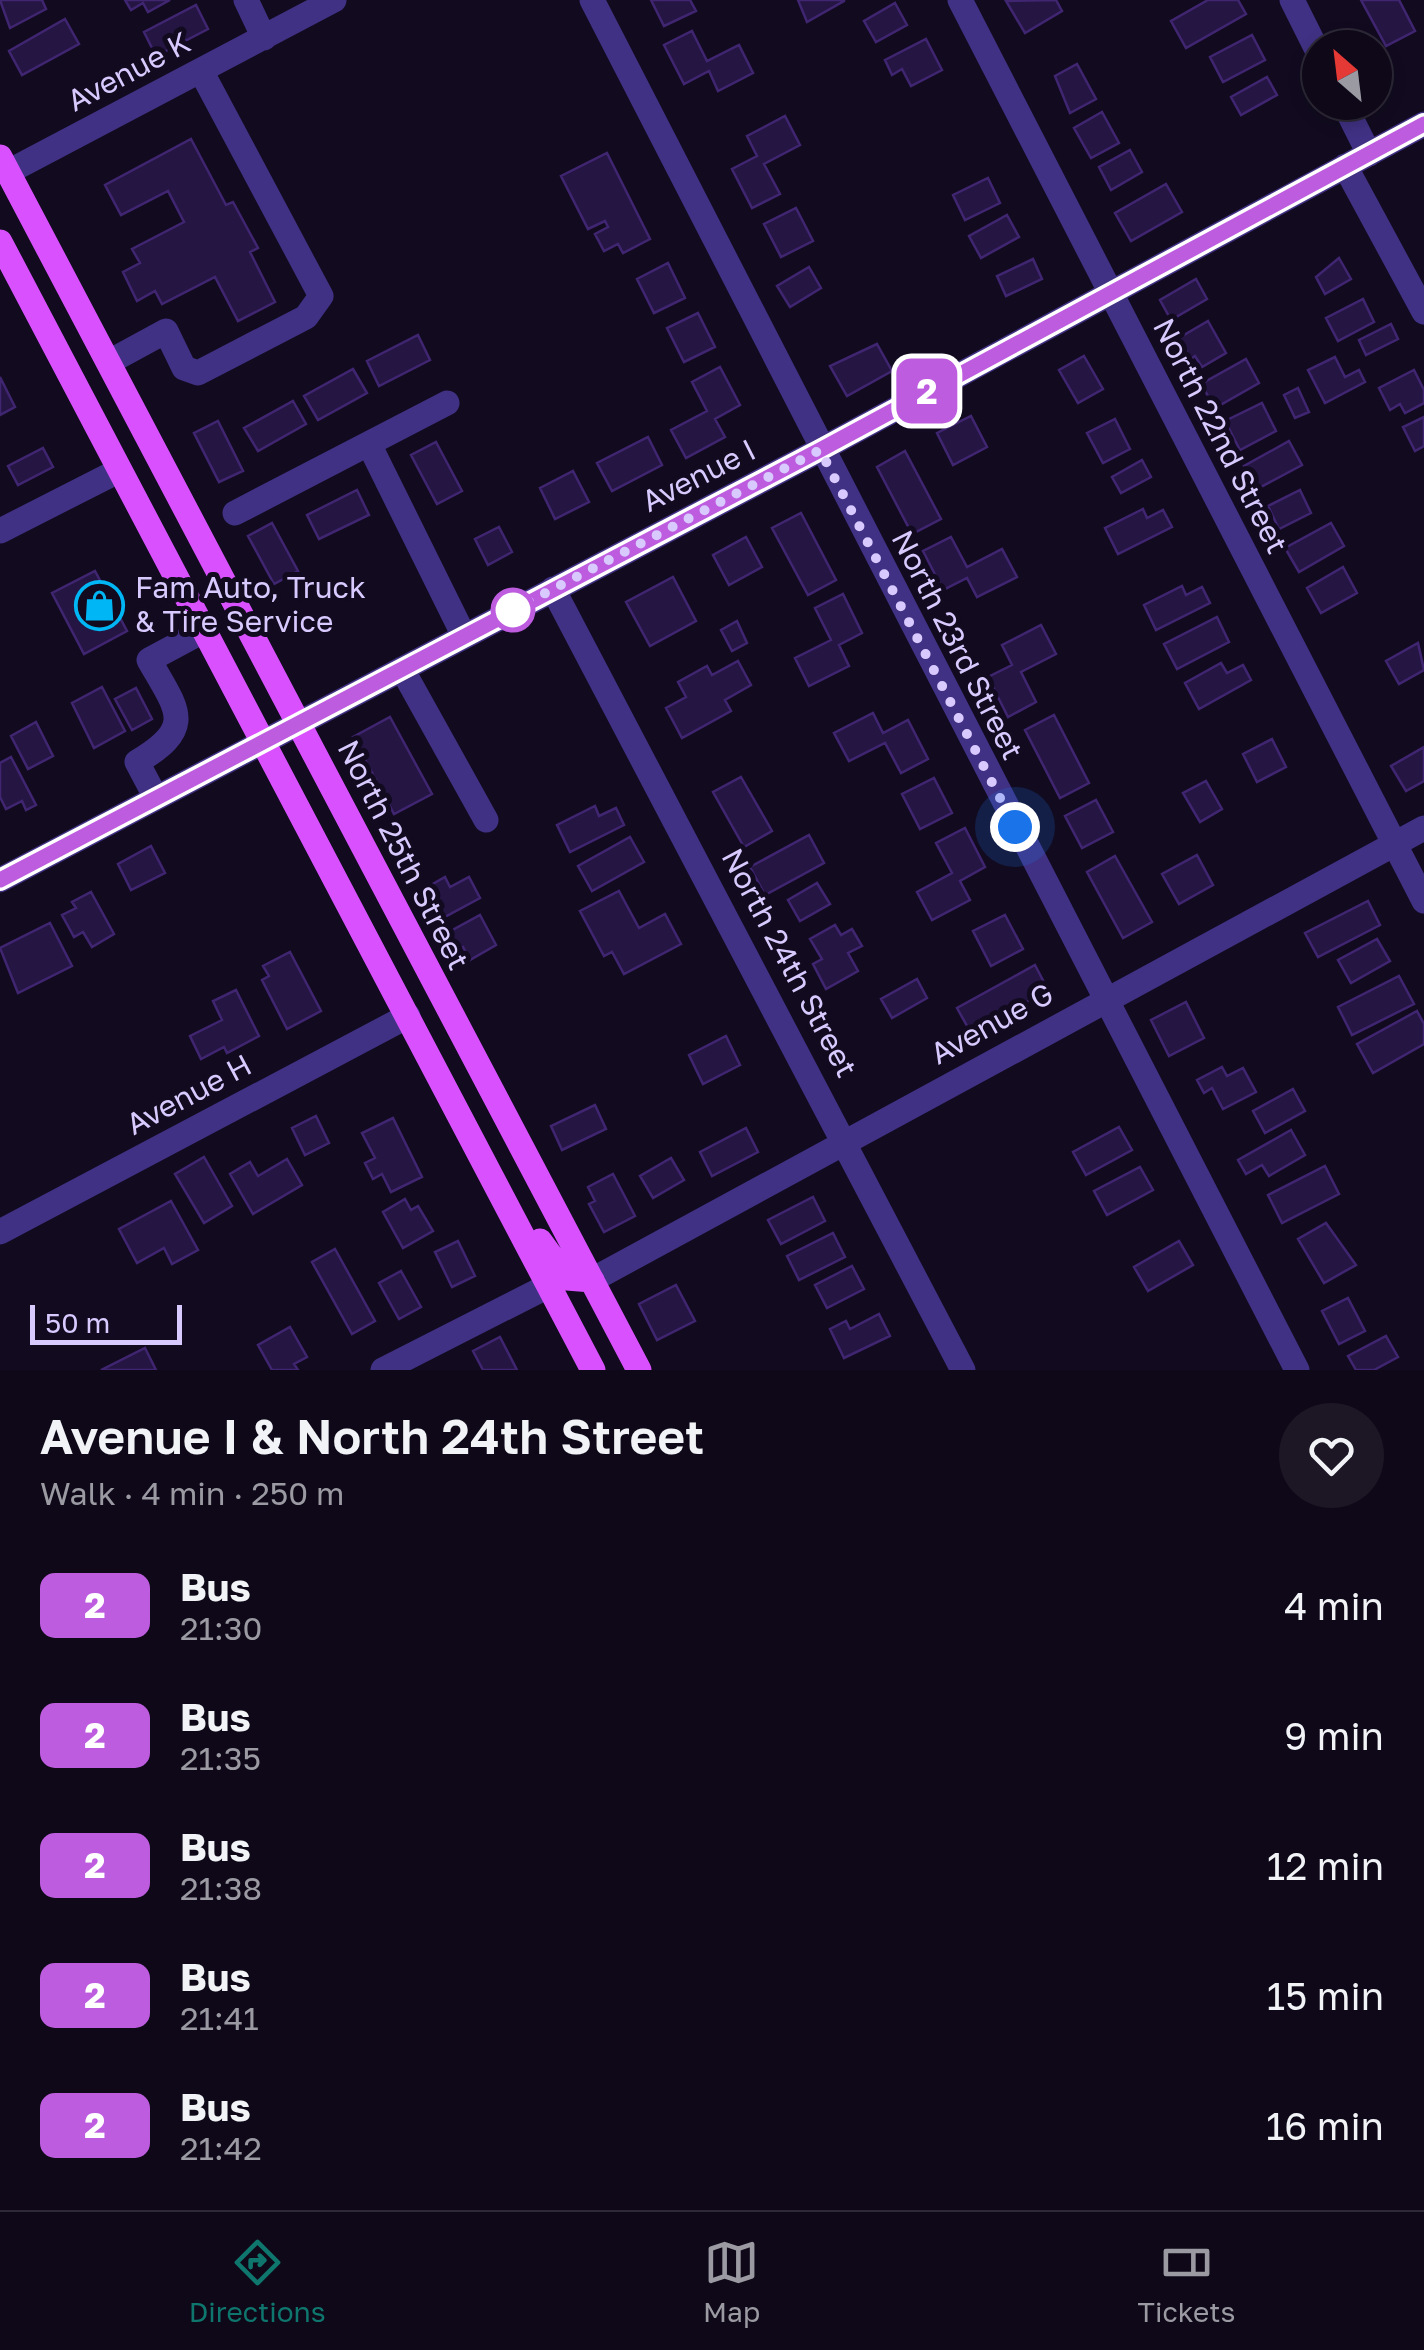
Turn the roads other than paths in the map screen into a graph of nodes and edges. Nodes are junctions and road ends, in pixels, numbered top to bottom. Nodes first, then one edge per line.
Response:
1 (246, 0) edge
2 (334, 0) edge
3 (592, 0) edge
4 (960, 0) edge
5 (1292, 0) edge
6 (1307, 30) edge
7 (264, 38) junction
8 (201, 70) junction
9 (1352, 120) edge
10 (1424, 124) edge
11 (1369, 154) junction
12 (3, 166) edge
13 (1345, 166) junction
14 (0, 242) edge
15 (1109, 292) junction
16 (1424, 312) edge
17 (109, 362) junction
18 (448, 403) dead end
19 (368, 444) junction
20 (820, 450) junction
21 (118, 471) junction
22 (235, 513) dead end
23 (0, 532) edge
24 (553, 589) junction
25 (203, 631) junction
26 (464, 636) junction
27 (402, 669) junction
28 (298, 723) junction
29 (262, 742) junction
30 (156, 798) junction
31 (486, 820) dead end
32 (1424, 828) edge
33 (1394, 843) junction
34 (0, 880) edge
35 (1424, 901) edge
36 (1104, 999) junction
37 (408, 1016) junction
38 (437, 1072) junction
39 (846, 1141) junction
40 (0, 1232) edge
41 (592, 1280) junction
42 (548, 1286) junction
43 (382, 1370) edge
44 (593, 1370) edge
45 (639, 1370) edge
46 (963, 1370) edge
47 (1297, 1370) edge

1 - 7 street
2 - 7 street, Avenue K
3 - 20 street, North 23rd Street
4 - 15 street, North 22nd Street
5 - 6 street
7 - 8 street, Avenue K
8 - 12 street, Avenue K
8 - 17 street
9 - 11 street
10 - 11 street, Avenue I
11 - 13 street, Avenue I
12 - 17 main road, North 25th Street
13 - 15 street, Avenue I
13 - 16 street
14 - 21 main road
15 - 20 street, Avenue I
15 - 33 street, North 22nd Street
17 - 28 main road, North 25th Street
18 - 19 street
19 - 22 street
19 - 26 street
20 - 24 street, Avenue I
20 - 36 street, North 23rd Street
21 - 23 street
21 - 25 main road
24 - 26 street, Avenue I
24 - 39 street, North 24th Street
25 - 29 main road
25 - 30 street
26 - 27 street, Avenue I
27 - 28 street, Avenue I
27 - 31 street
28 - 29 street, Avenue I
28 - 41 main road, North 25th Street
29 - 30 street, Avenue I
29 - 37 main road
30 - 34 street, Avenue I
32 - 33 street, Avenue G
33 - 35 street, North 22nd Street
33 - 36 street, Avenue G
36 - 39 street, Avenue G
36 - 47 street, North 23rd Street
37 - 38 main road
37 - 40 street, Avenue H
38 - 41 main road
38 - 42 main road
39 - 41 street, Avenue G
39 - 46 street, North 24th Street
41 - 45 main road, North 25th Street
42 - 43 street
42 - 44 main road

